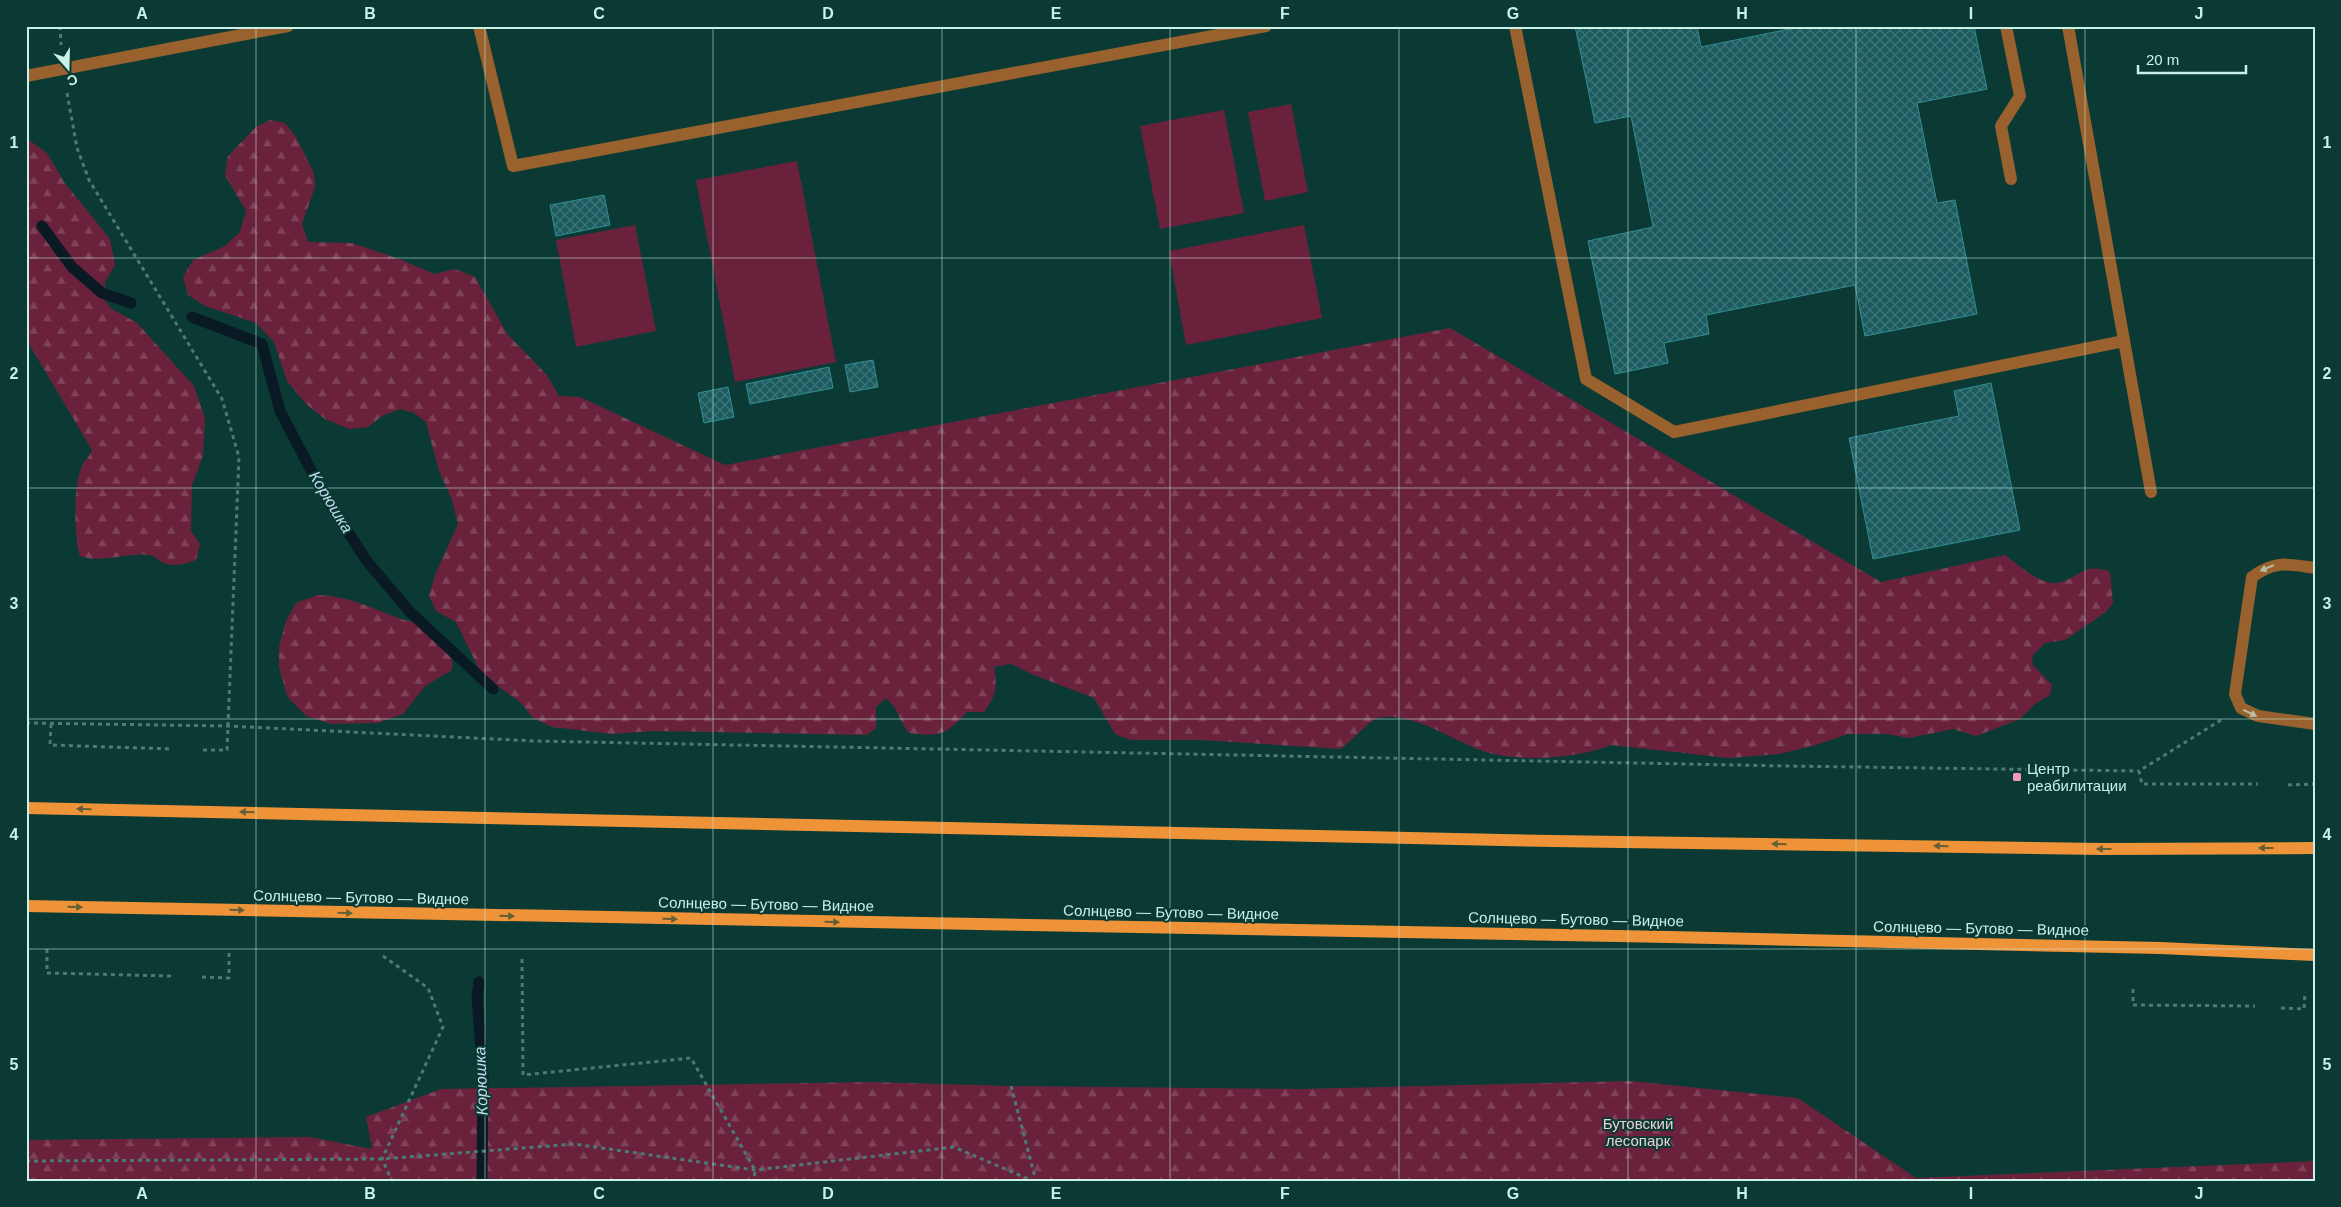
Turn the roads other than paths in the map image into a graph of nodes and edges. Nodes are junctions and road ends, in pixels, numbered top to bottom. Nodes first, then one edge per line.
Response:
1 (288, 26) edge
2 (479, 26) edge
3 (1266, 26) edge
4 (1515, 26) edge
5 (2006, 26) edge
6 (2068, 26) edge
7 (26, 76) edge
8 (2011, 179) dead end
9 (2124, 341) junction
10 (2151, 492) dead end
11 (2315, 568) edge
12 (2315, 724) edge
13 (26, 808) edge
14 (2315, 848) edge
15 (26, 906) edge
16 (2315, 955) edge

1 - 7 street
2 - 3 street
4 - 9 street
5 - 8 street
6 - 9 street
9 - 10 street
11 -> 12 street
14 -> 13 main road
15 -> 16 main road, Солнцево — Бутово — Видное

